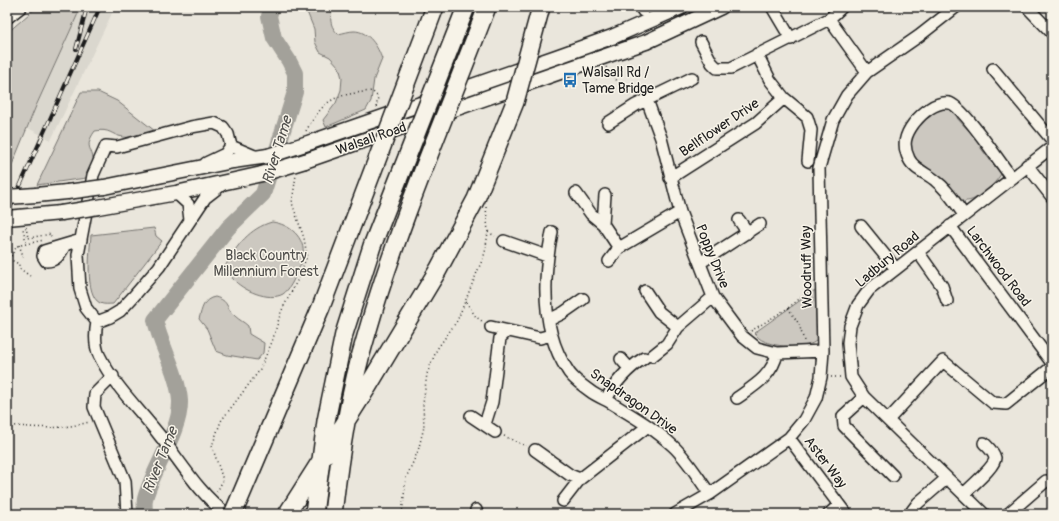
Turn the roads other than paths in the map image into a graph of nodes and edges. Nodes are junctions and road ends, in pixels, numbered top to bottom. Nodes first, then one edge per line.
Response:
1 (21, 7) edge
2 (435, 7) edge
3 (466, 7) edge
4 (486, 7) edge
5 (541, 7) edge
6 (681, 7) edge
7 (721, 7) edge
8 (772, 7) edge
9 (842, 7) edge
10 (956, 7) edge
11 (1026, 7) edge
12 (644, 13) edge
13 (7, 18) edge
14 (829, 19) junction
15 (1052, 33) edge
16 (656, 38) junction
17 (791, 39) junction
18 (701, 42) dead end
19 (758, 54) junction
20 (993, 69) dead end
21 (868, 72) junction
22 (692, 78) dead end
23 (784, 98) junction
24 (647, 100) junction
25 (608, 123) dead end
26 (1052, 140) edge
27 (231, 146) junction
28 (1052, 147) edge
29 (263, 157) junction
30 (808, 162) dead end
31 (1027, 165) junction
32 (191, 170) junction
33 (1011, 177) junction
34 (670, 178) junction
35 (225, 182) junction
36 (176, 193) junction
37 (576, 194) dead end
38 (605, 194) dead end
39 (7, 197) edge
40 (1052, 197) edge
41 (680, 212) junction
42 (964, 215) junction
43 (7, 218) edge
44 (190, 220) junction
45 (739, 220) dead end
46 (603, 224) junction
47 (760, 224) dead end
48 (861, 226) dead end
49 (950, 226) junction
50 (552, 232) dead end
51 (748, 233) junction
52 (81, 240) junction
53 (504, 241) dead end
54 (65, 245) dead end
55 (619, 248) junction
56 (918, 252) junction
57 (547, 256) junction
58 (609, 260) dead end
59 (700, 263) junction
60 (896, 269) junction
61 (645, 291) dead end
62 (713, 297) junction
63 (583, 299) dead end
64 (947, 301) dead end
65 (549, 320) junction
66 (96, 322) junction
67 (492, 327) road end
68 (678, 327) junction
69 (506, 332) junction
70 (552, 335) junction
71 (822, 351) junction
72 (777, 353) junction
73 (621, 359) dead end
74 (1052, 363) edge
75 (1052, 367) edge
76 (630, 368) junction
77 (112, 376) junction
78 (864, 397) junction
79 (737, 398) dead end
80 (606, 400) junction
81 (471, 416) dead end
82 (888, 420) junction
83 (485, 424) junction
84 (648, 426) junction
85 (496, 432) road end
86 (788, 438) junction
87 (984, 443) dead end
88 (535, 450) road end
89 (549, 460) junction
90 (541, 469) dead end
91 (893, 476) dead end
92 (947, 478) junction
93 (580, 479) junction
94 (1046, 481) dead end
95 (710, 494) junction
96 (964, 494) junction
97 (563, 501) dead end
98 (839, 505) junction
99 (127, 514) edge
100 (227, 514) edge
101 (233, 514) edge
102 (287, 514) edge
103 (314, 514) edge
104 (333, 514) edge
105 (676, 514) edge
106 (829, 514) edge
107 (846, 514) edge
108 (913, 514) edge
109 (984, 514) edge
110 (1008, 514) edge

1 - 13 street
2 - 101 highway, bridge
3 - 103 highway, bridge
4 - 104 highway, bridge
5 - 102 highway, bridge
6 - 12 main road, Walsall Road
7 - 16 main road, Walsall Road
8 - 17 street
9 - 14 street
10 - 21 street, Woodruff Way
11 - 15 street
12 - 16 main road
12 - 29 main road, Walsall Road, bridge
14 - 17 street
14 - 21 street
16 - 35 main road, Walsall Road, bridge
17 - 19 street
18 - 19 street
19 - 23 street
20 - 26 street
21 - 71 street, Woodruff Way
22 - 24 street
23 - 30 street
23 - 34 street, Bellflower Drive
24 - 25 street
24 - 34 street, Poppy Drive
27 - 29 street
27 - 32 street
27 - 52 street
28 - 31 street, Ladbury Road
29 - 32 main road, Walsall Road
31 - 33 street, Ladbury Road
31 - 40 street
32 - 39 main road, Walsall Road, bridge
33 - 42 street, Ladbury Road
33 - 42 street
34 - 41 street, Poppy Drive
35 - 36 main road, Walsall Road
35 - 44 street
36 - 43 main road, Walsall Road, bridge
36 - 44 street
37 - 46 street
38 - 46 street
41 - 55 street
41 - 59 street, Poppy Drive
42 - 49 street, Ladbury Road
44 - 66 street
45 - 51 street
46 - 55 street
47 - 51 street
48 - 60 street
49 - 56 street, Ladbury Road
49 - 74 street, Larchwood Road
50 - 57 street, Snapdragon Drive
51 - 59 street
52 - 54 street
52 - 66 street
53 - 57 street
55 - 58 street
56 - 60 street, Ladbury Road
56 - 64 street
57 - 65 street, Snapdragon Drive
59 - 62 street, Poppy Drive
60 - 78 street, Ladbury Road
61 - 68 street
62 - 68 street
62 - 72 street, Poppy Drive
63 - 65 street
65 - 70 street, Snapdragon Drive
66 - 77 street
67 - 69 street
68 - 76 street
69 - 70 street
69 - 83 street
70 - 80 street, Snapdragon Drive
71 - 72 street, Poppy Drive
71 - 86 street, Woodruff Way
72 - 79 street
73 - 76 street
75 - 82 street
76 - 80 street
77 - 99 street
77 - 100 street
78 - 82 street, Ladbury Road
78 - 91 street
80 - 84 street, Snapdragon Drive
81 - 83 street
82 - 92 street, Ladbury Road
83 - 85 street
84 - 93 street
84 - 95 street, Snapdragon Drive
86 - 95 street, Woodruff Way
86 - 98 street, Aster Way
87 - 96 street
88 - 89 street
89 - 90 street
89 - 93 street
92 - 96 street, Ladbury Road
92 - 108 street
93 - 97 street
94 - 110 street
95 - 105 street, Woodruff Way
96 - 109 street, Ladbury Road
98 - 106 street, Aster Way
98 - 107 street, Aster Way

